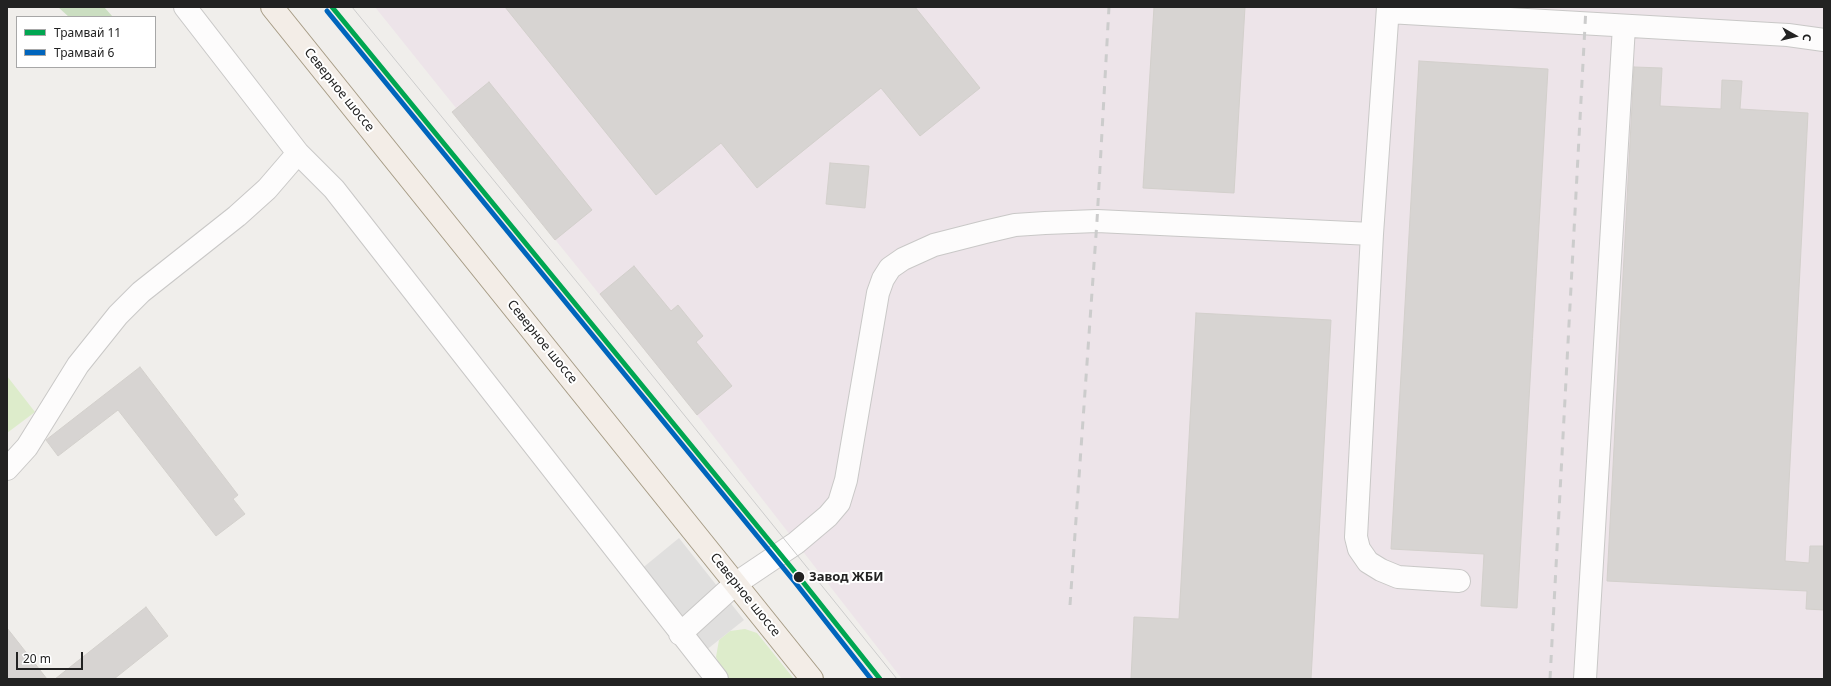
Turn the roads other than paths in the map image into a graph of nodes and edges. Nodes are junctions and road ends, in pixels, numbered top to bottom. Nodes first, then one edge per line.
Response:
1 (185, 7) edge
2 (272, 7) edge
3 (1388, 10) edge
4 (1624, 26) junction
5 (1824, 40) edge
6 (298, 153) junction
7 (1372, 234) junction
8 (7, 469) edge
9 (1459, 581) dead end
10 (735, 584) junction
11 (680, 634) junction
12 (717, 679) edge
13 (812, 679) edge
14 (1585, 679) edge

1 - 6 lane
2 - 10 main road, Северное шоссе
3 - 4 lane
3 - 7 lane
4 - 5 lane
4 - 14 lane
6 - 8 lane
6 - 11 lane
7 - 9 lane
7 - 10 lane
10 - 11 lane
10 - 13 main road, Северное шоссе
11 - 12 lane

